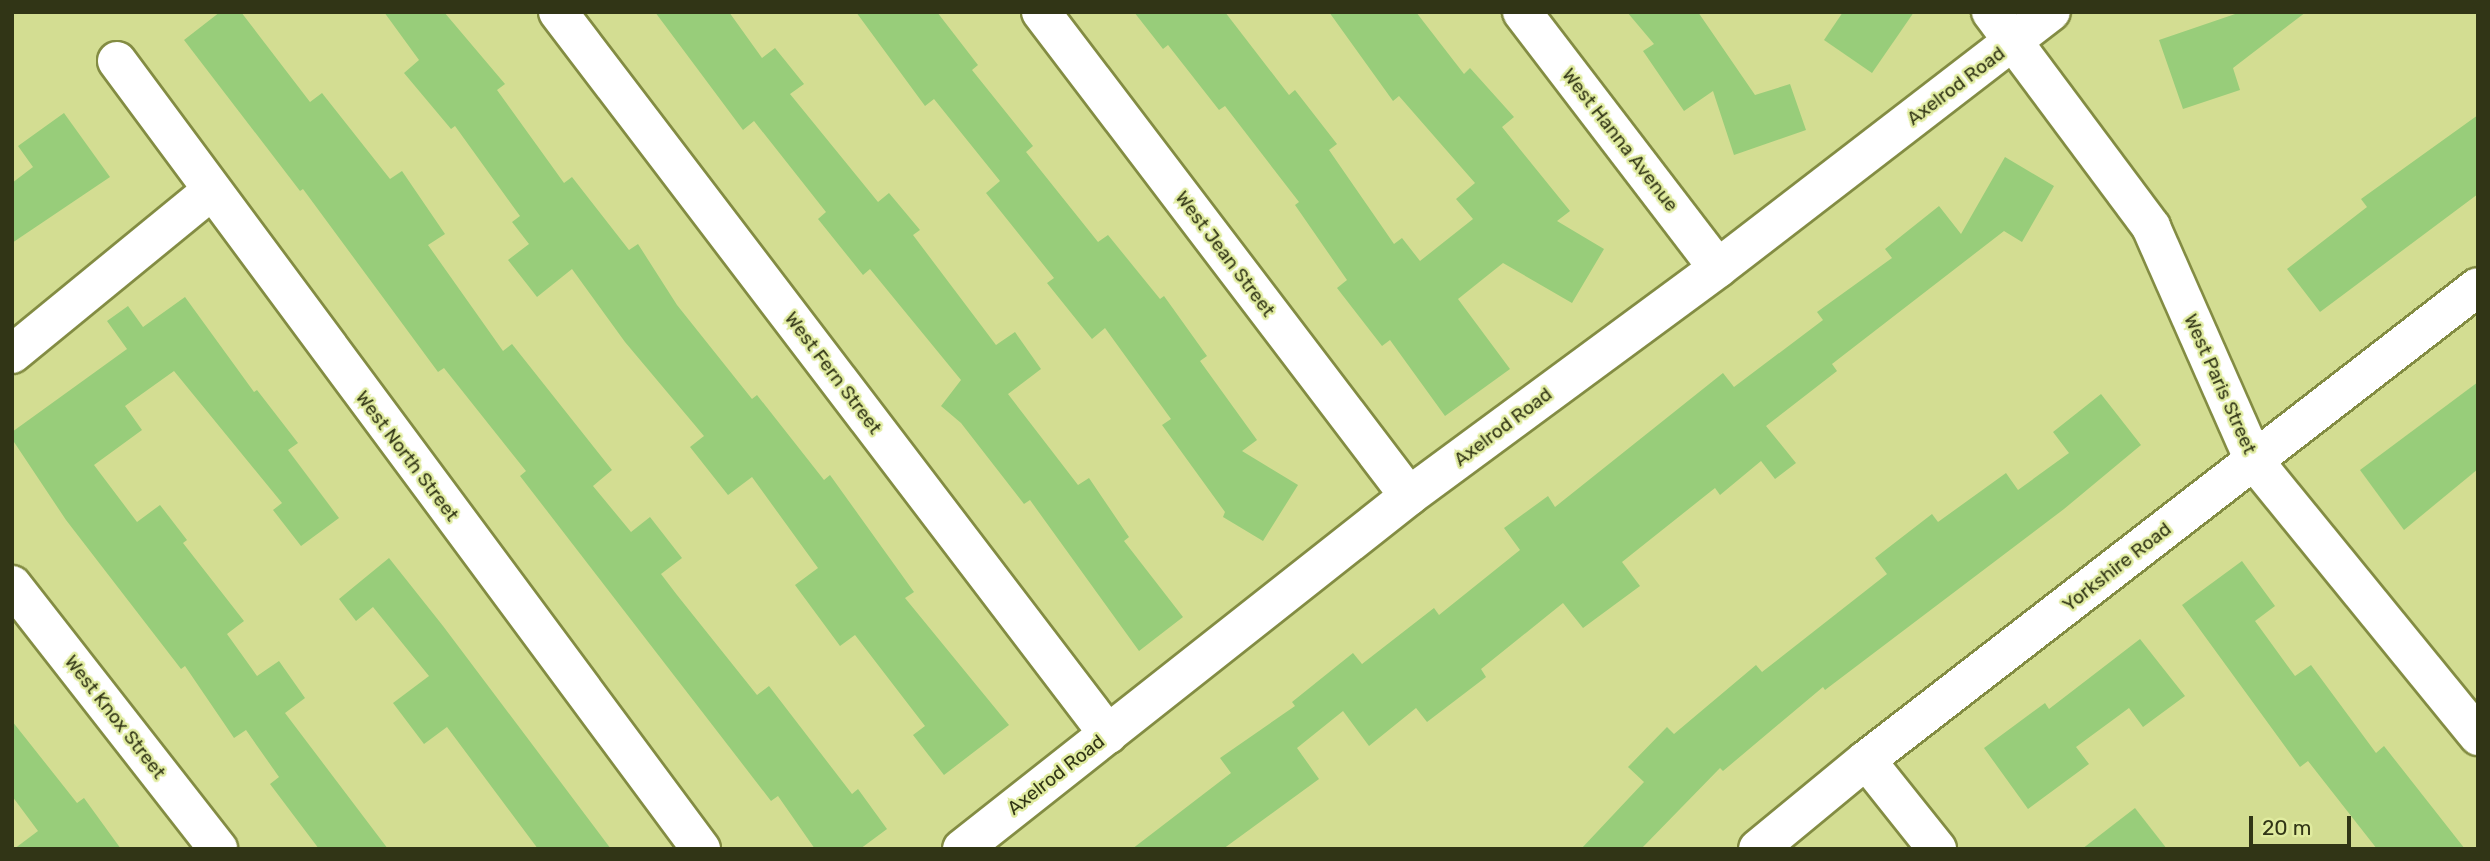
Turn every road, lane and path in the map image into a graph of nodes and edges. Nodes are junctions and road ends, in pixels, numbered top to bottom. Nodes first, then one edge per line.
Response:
1 (558, 12) edge
2 (1041, 12) edge
3 (1522, 12) edge
4 (1991, 12) edge
5 (2050, 12) edge
6 (2014, 42) junction
7 (117, 61) dead end
8 (210, 192) junction
9 (1718, 268) junction
10 (2478, 287) edge
11 (12, 354) edge
12 (2254, 461) junction
13 (1409, 496) junction
14 (12, 585) edge
15 (1108, 734) junction
16 (2478, 736) edge
17 (1866, 760) junction
18 (218, 849) edge
19 (701, 849) edge
20 (962, 849) edge
21 (1758, 849) edge
22 (1937, 849) edge

1 - 15 street, West Fern Street
2 - 13 street, West Jean Street
3 - 9 street, West Hanna Avenue
4 - 6 street, West Paris Street
5 - 6 street, Axelrod Road
6 - 9 street, Axelrod Road
6 - 12 street, West Paris Street
7 - 8 street, West North Street
8 - 11 street
8 - 19 street, West North Street
9 - 13 street, Axelrod Road
10 - 12 street, Yorkshire Road
12 - 16 street, West Paris Street
12 - 17 street, Yorkshire Road
13 - 15 street, Axelrod Road
14 - 18 street, West Knox Street
15 - 20 street, Axelrod Road
17 - 21 street, Yorkshire Road
17 - 22 street

